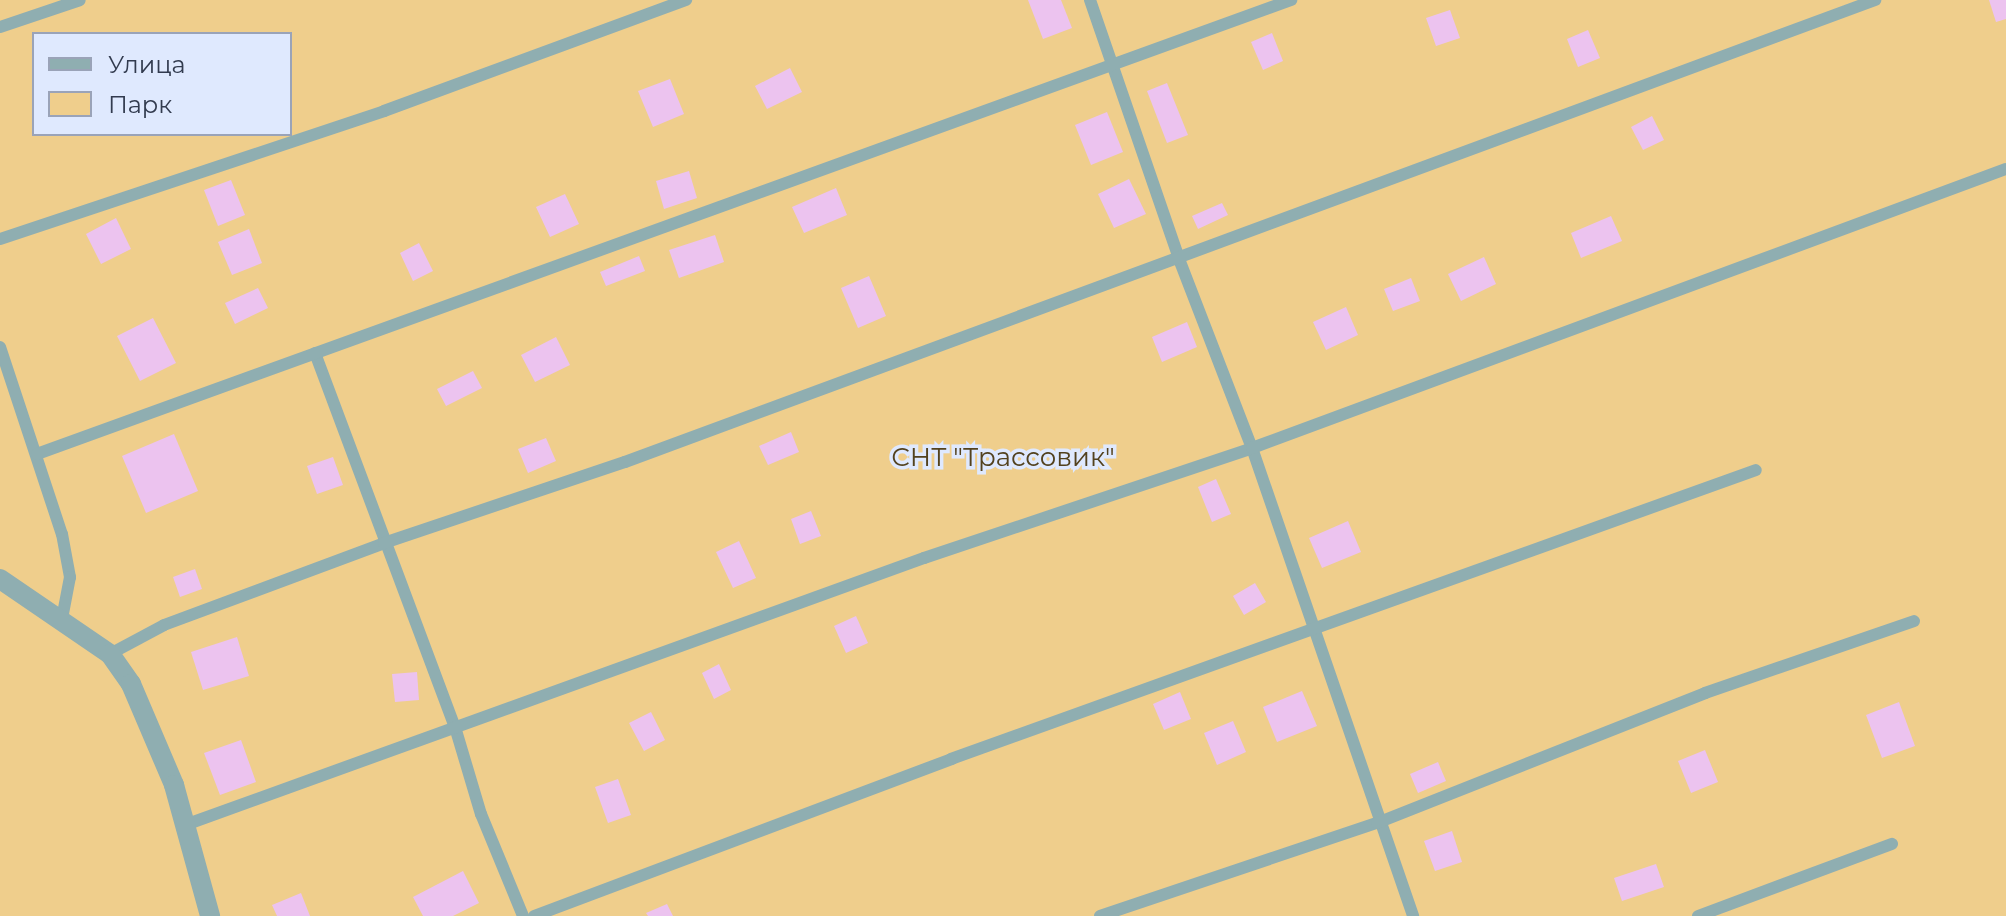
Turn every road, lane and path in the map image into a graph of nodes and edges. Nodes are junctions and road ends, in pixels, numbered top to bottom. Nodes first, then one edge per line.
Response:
1 (80, 0) edge
2 (686, 0) edge
3 (1090, 0) edge
4 (1291, 0) edge
5 (1875, 0) edge
6 (0, 27) edge
7 (1110, 64) junction
8 (2006, 169) edge
9 (0, 239) edge
10 (1179, 259) junction
11 (0, 347) edge
12 (315, 353) junction
13 (1252, 448) junction
14 (37, 454) junction
15 (1756, 470) dead end
16 (384, 543) junction
17 (0, 579) edge
18 (62, 619) junction
19 (1914, 621) dead end
20 (1312, 631) junction
21 (110, 654) junction
22 (455, 727) junction
23 (1377, 823) junction
24 (185, 825) junction
25 (1892, 844) dead end
26 (210, 916) edge
27 (523, 916) edge
28 (534, 916) edge
29 (1100, 916) edge
30 (1413, 916) edge
31 (1698, 916) edge

1 - 6 lane
2 - 9 lane
3 - 7 lane
4 - 7 lane
5 - 10 lane
7 - 10 lane
7 - 12 lane
8 - 13 lane
10 - 13 lane
10 - 16 lane
11 - 14 lane
12 - 14 lane
12 - 16 lane
13 - 20 lane
13 - 22 lane
14 - 18 lane
15 - 20 lane
16 - 21 lane
16 - 22 lane
17 - 18 street
18 - 21 street
19 - 23 lane
20 - 23 lane
20 - 28 lane
21 - 24 street
22 - 24 lane
22 - 27 lane
23 - 29 lane
23 - 30 lane
24 - 26 street
25 - 31 lane

